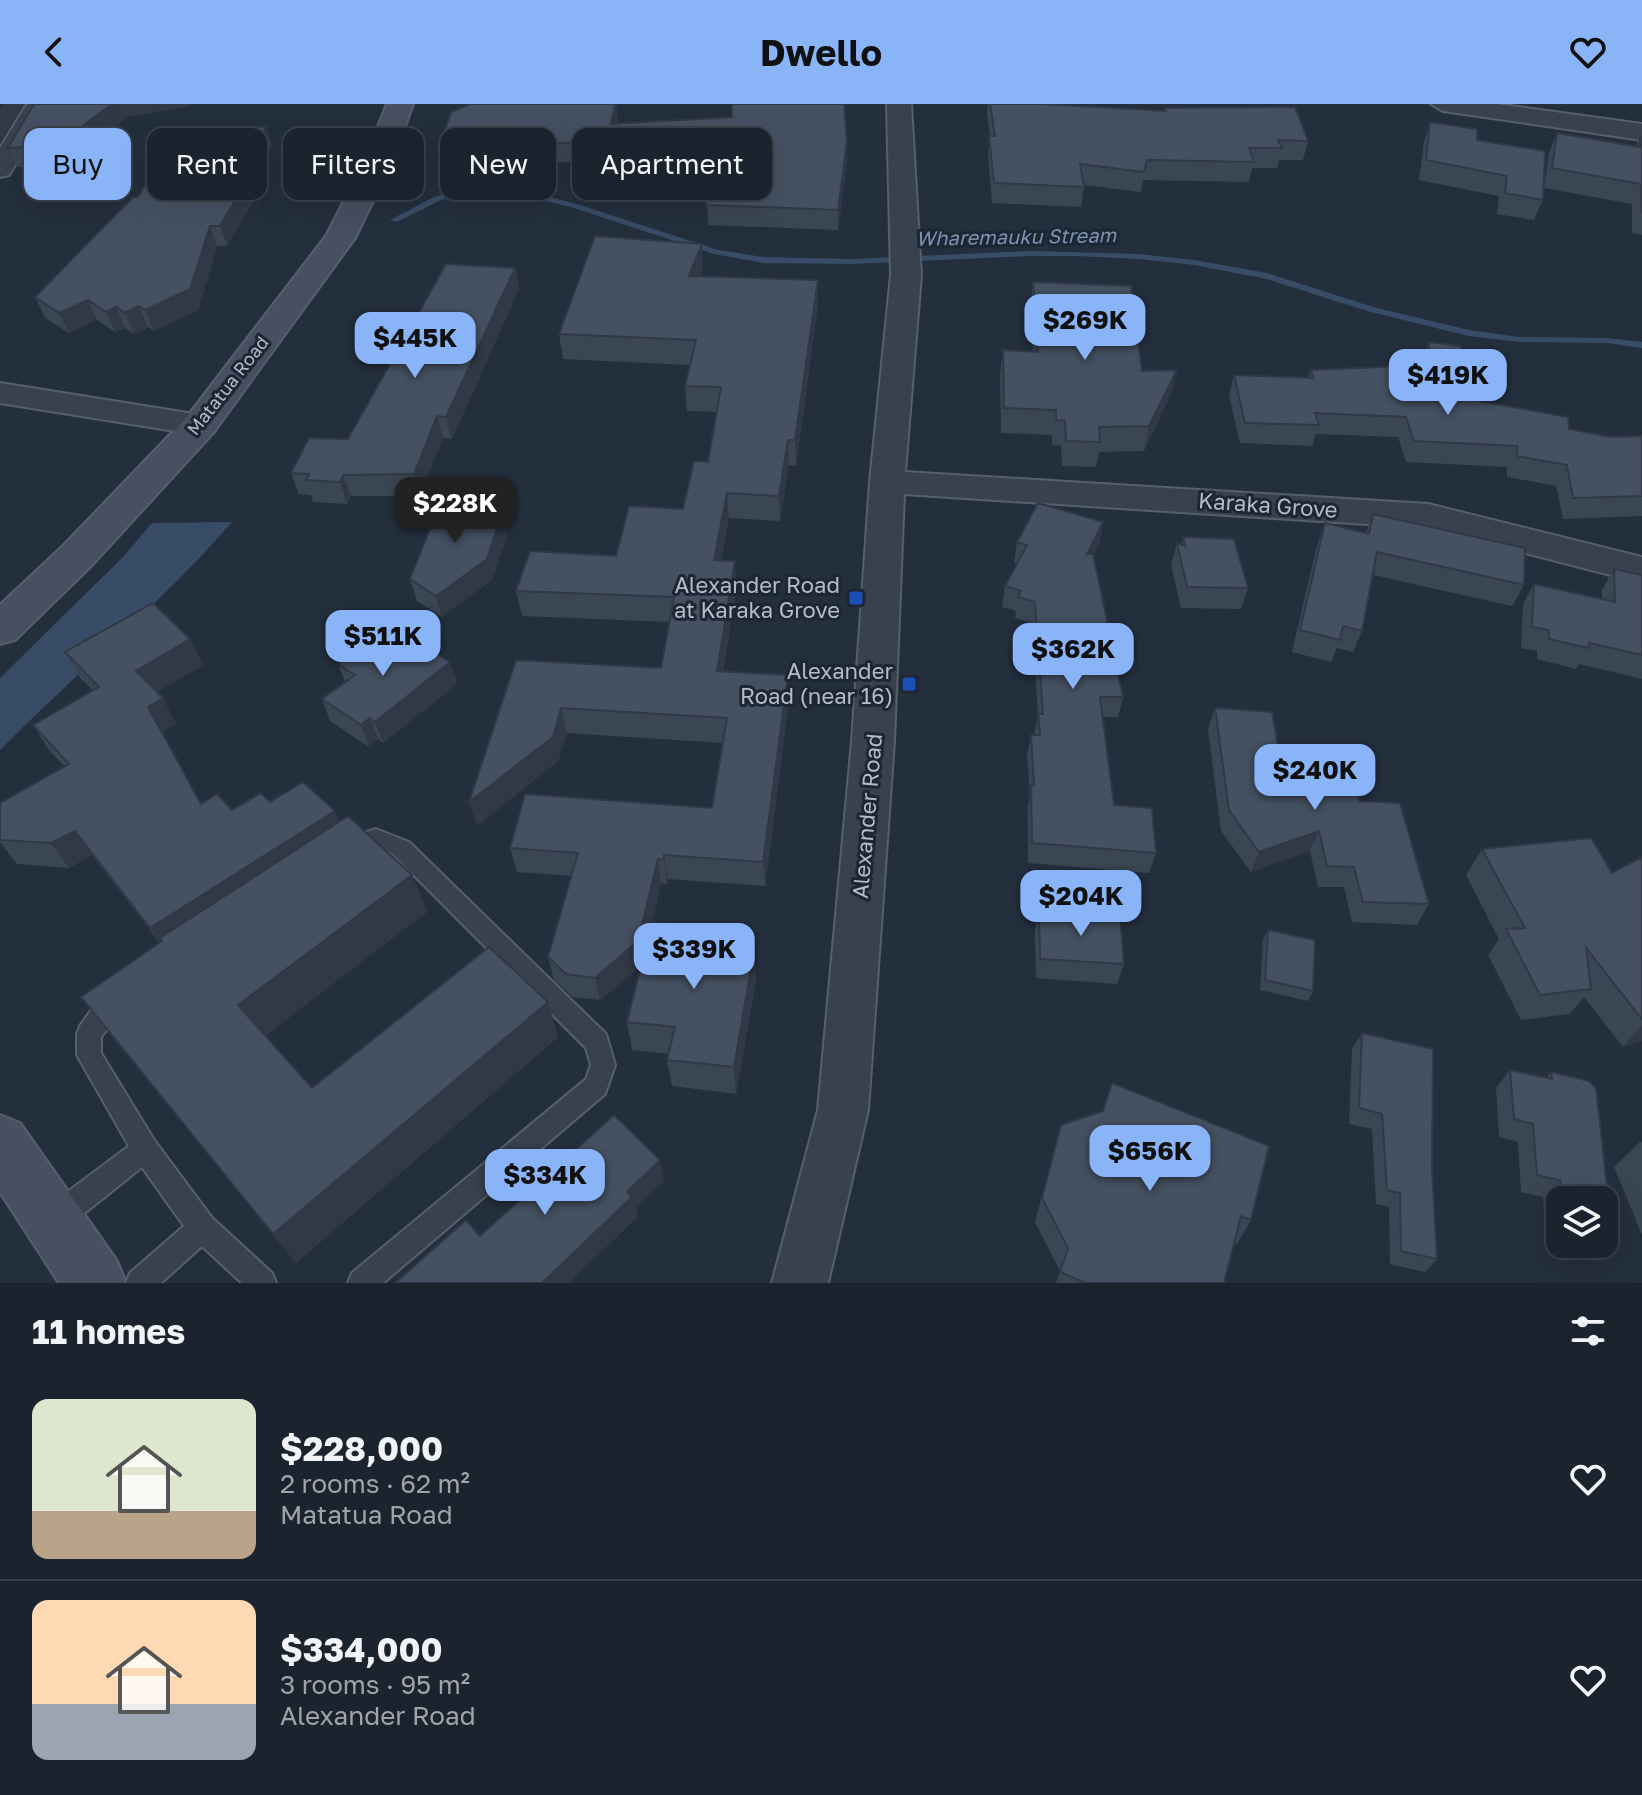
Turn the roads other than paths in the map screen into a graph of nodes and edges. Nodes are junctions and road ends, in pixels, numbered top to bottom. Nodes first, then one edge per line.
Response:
1 (39, 104) edge
2 (400, 104) edge
3 (899, 104) edge
4 (1443, 104) edge
5 (1642, 132) edge
6 (0, 169) edge
7 (0, 393) edge
8 (200, 425) junction
9 (887, 482) junction
10 (1642, 570) edge
11 (0, 629) edge
12 (330, 858) edge
13 (134, 990) edge
14 (0, 1142) edge
15 (145, 1149) junction
16 (53, 1221) junction
17 (202, 1228) junction
18 (95, 1283) edge
19 (140, 1283) edge
20 (262, 1283) edge
21 (362, 1283) edge
22 (800, 1283) edge

1 - 6 street
2 - 8 main road, Matatua Road
3 - 9 street, Alexander Road
4 - 5 street
7 - 8 street
8 - 11 main road, Matatua Road
9 - 10 street, Karaka Grove
9 - 22 street, Alexander Road
12 - 21 lane
13 - 15 lane
14 - 16 main road
15 - 16 lane
15 - 17 lane
16 - 18 main road
17 - 19 lane
17 - 20 lane

